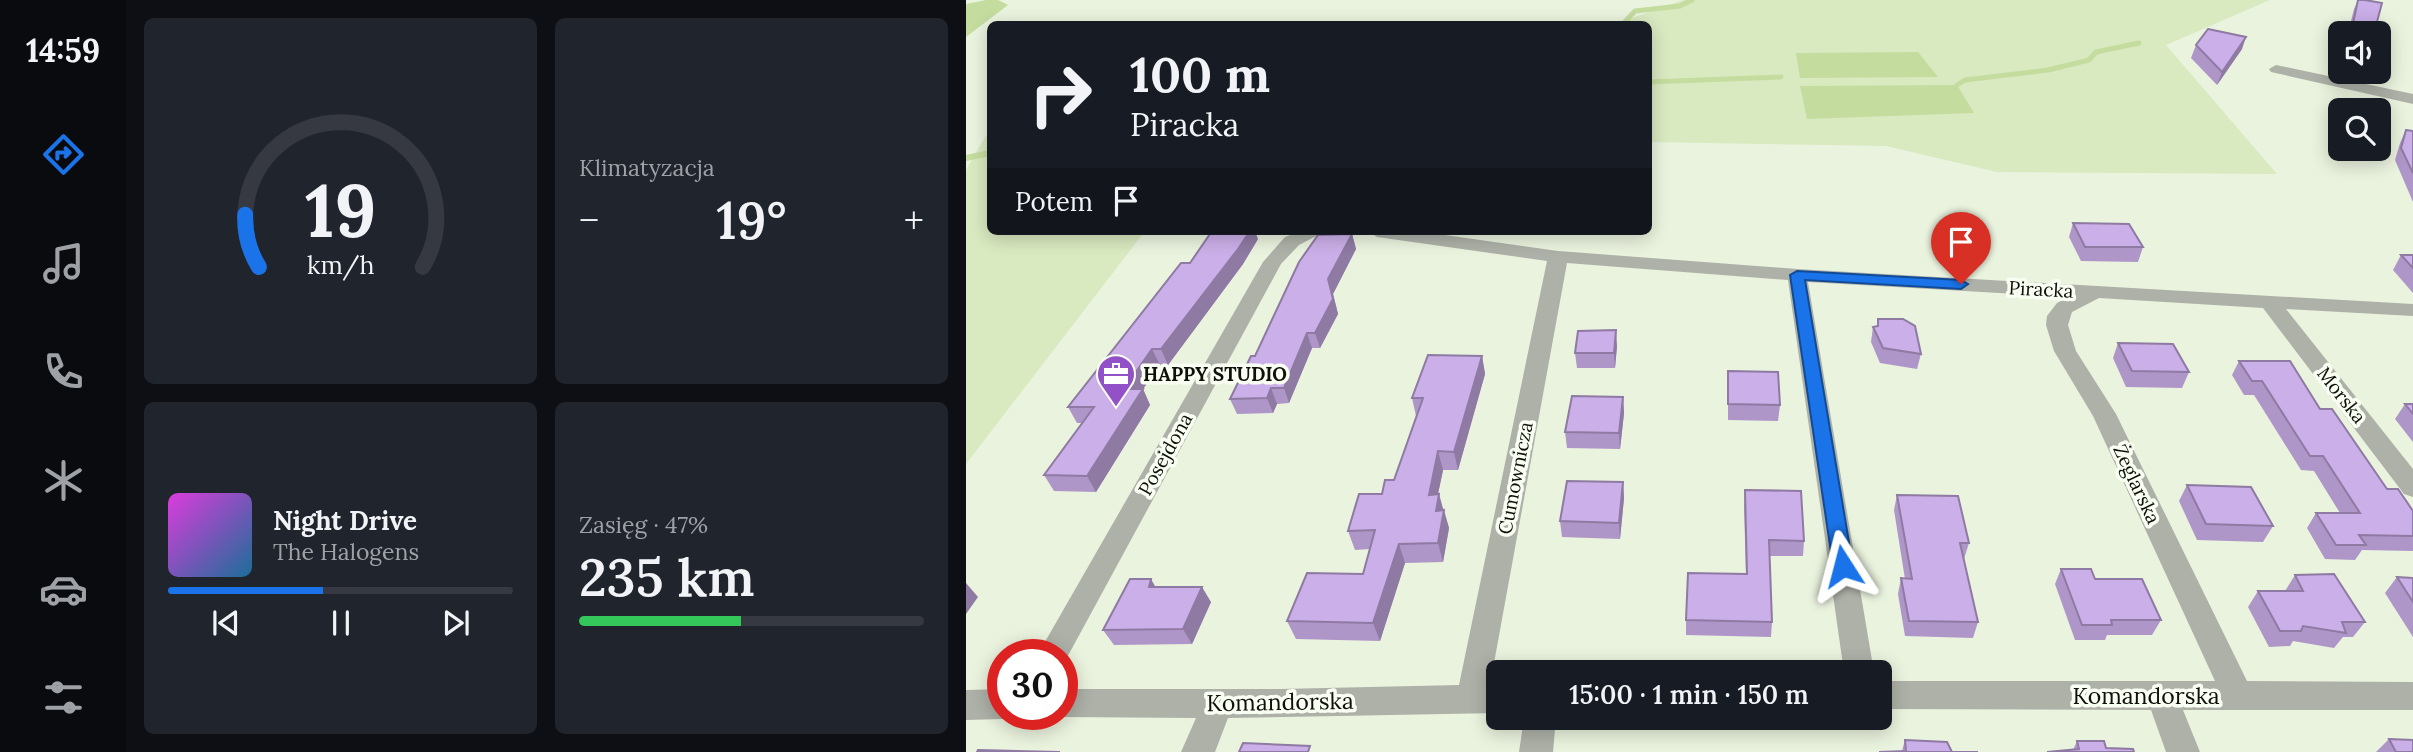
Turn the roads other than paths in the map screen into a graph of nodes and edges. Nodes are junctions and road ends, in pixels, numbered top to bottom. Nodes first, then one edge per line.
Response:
1 (2276, 69) dead end
2 (2413, 99) edge
3 (1307, 235) edge
4 (1405, 235) edge
5 (1558, 257) junction
6 (1797, 275) junction
7 (2097, 292) junction
8 (2271, 304) junction
9 (2413, 310) edge
10 (2413, 487) edge
11 (1061, 639) edge
12 (1857, 660) edge
13 (1892, 695) edge
14 (2161, 696) junction
15 (2238, 696) junction
16 (2413, 696) edge
17 (1485, 699) edge
18 (1078, 703) edge
19 (1218, 703) junction
20 (987, 704) edge
21 (966, 705) edge
22 (1539, 730) edge
23 (1198, 752) edge
24 (1536, 752) edge
25 (2183, 752) edge

1 - 2 street
3 - 11 street, Posejdona
4 - 5 street, Piracka
5 - 6 street, Piracka
5 - 17 street, Cumownicza
6 - 7 street, Piracka
6 - 12 street
7 - 8 street, Piracka
7 - 15 street, Żeglarska
8 - 9 street, Piracka
8 - 10 street, Morska
13 - 14 street, Komandorska
14 - 15 street, Komandorska
14 - 25 street
15 - 16 street, Komandorska
17 - 19 street, Komandorska
18 - 19 street, Komandorska
19 - 23 street
20 - 21 street
22 - 24 street

